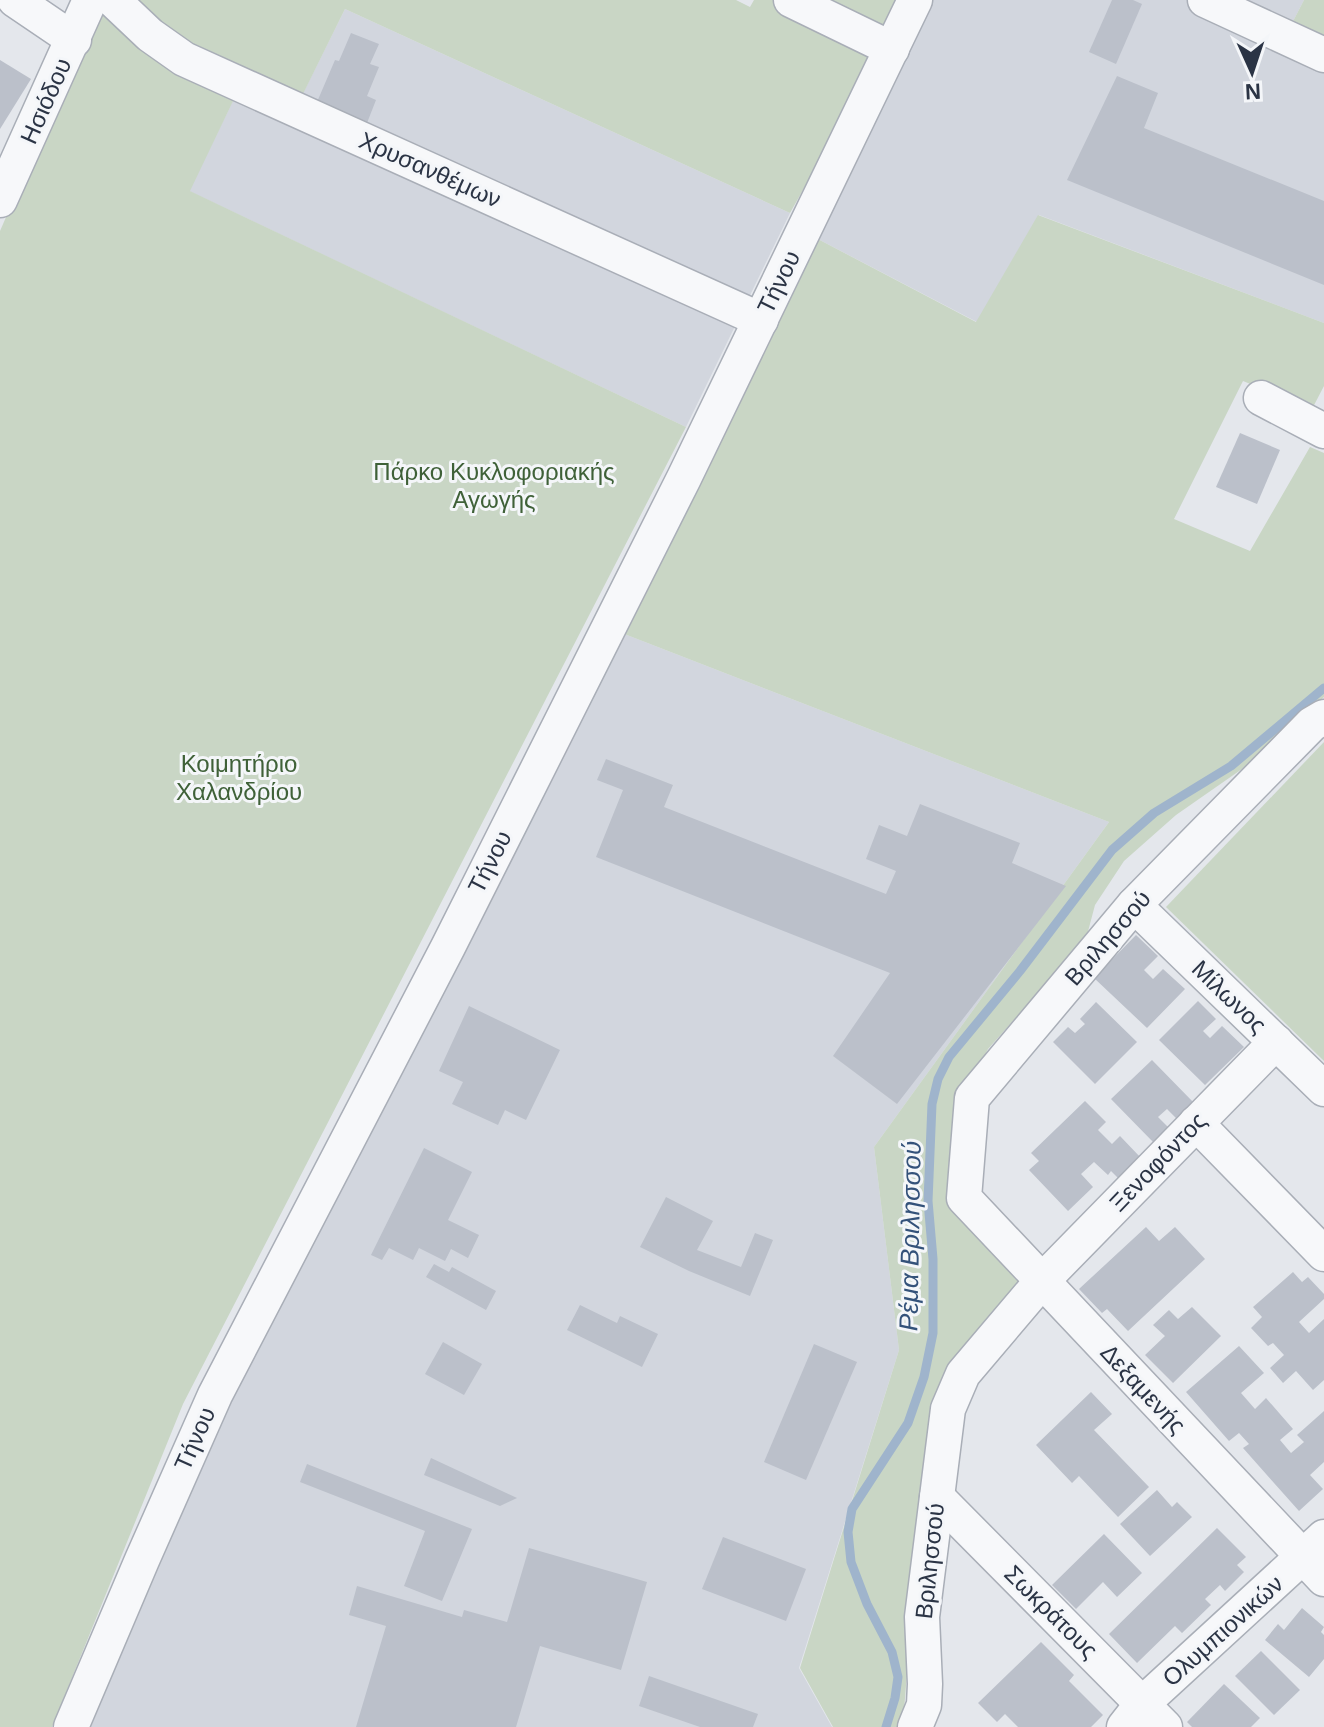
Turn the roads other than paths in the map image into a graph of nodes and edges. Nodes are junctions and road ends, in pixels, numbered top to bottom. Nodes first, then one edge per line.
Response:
1 (15, 0) edge
2 (90, 0) edge
3 (113, 0) edge
4 (791, 0) edge
5 (915, 0) edge
6 (1205, 0) edge
7 (74, 40) junction
8 (892, 49) junction
9 (1324, 55) edge
10 (0, 200) edge
11 (761, 320) junction
12 (1261, 398) dead end
13 (1324, 431) edge
14 (1324, 717) edge
15 (1134, 905) junction
16 (1276, 1042) junction
17 (1324, 1089) edge
18 (1196, 1123) junction
19 (964, 1198) joint
20 (1324, 1254) edge
21 (1041, 1282) junction
22 (937, 1497) junction
23 (1317, 1558) edge
24 (1144, 1719) edge
25 (71, 1727) edge
26 (915, 1727) edge

1 - 7 street
2 - 7 street, Ησιόδου
3 - 11 street, Χρυσανθέμων
4 - 8 street
5 - 8 street, Τήνου
6 - 9 street
7 - 10 street, Ησιόδου
8 - 11 street, Τήνου
11 - 25 street, Τήνου
12 - 13 street
14 - 15 street, Βριλησσού
15 - 16 street, Μίλωνος
15 - 19 street, Βριλησσού
16 - 17 street, Μίλωνος
16 - 18 street, Ξενοφόντος
18 - 20 street
18 - 21 street, Ξενοφόντος
19 - 21 street, Δεξαμενής
21 - 22 street, Βριλησσού
21 - 23 street, Δεξαμενής
22 - 24 street, Σωκράτους
22 - 26 street, Βριλησσού
23 - 24 street, Ολυμπιονικών

